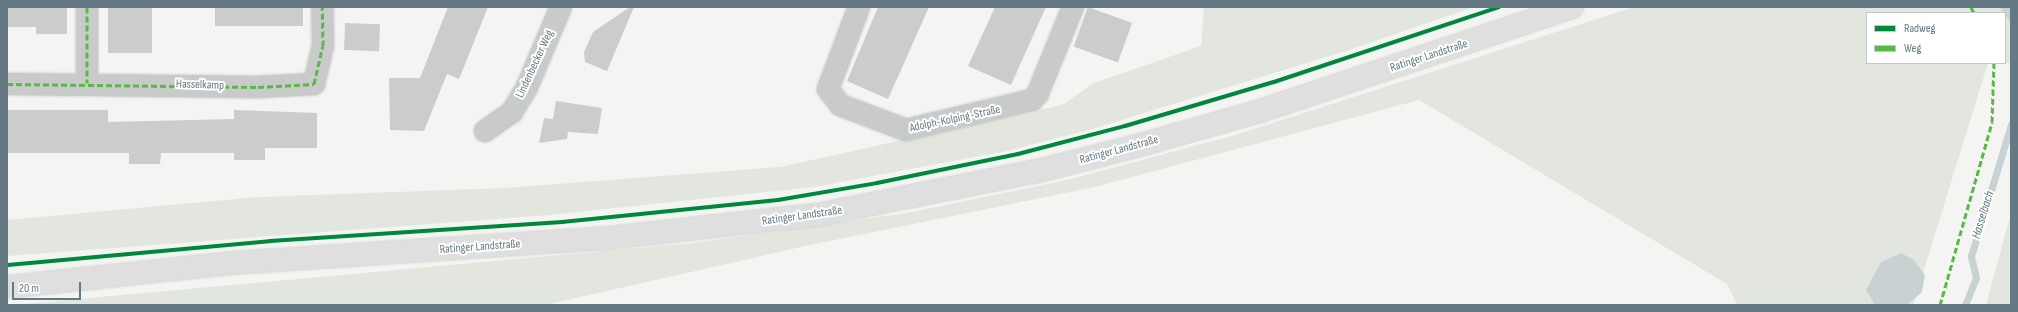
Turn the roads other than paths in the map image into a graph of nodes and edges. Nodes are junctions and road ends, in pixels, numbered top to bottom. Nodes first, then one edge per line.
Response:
1 (87, 7) edge
2 (322, 7) edge
3 (561, 7) edge
4 (860, 7) edge
5 (1073, 7) edge
6 (1572, 7) edge
7 (87, 82) junction
8 (7, 84) edge
9 (485, 131) dead end
10 (7, 287) edge

1 - 7 street
2 - 7 street, Hasselkamp
3 - 9 street, Lindenbecker Weg
4 - 5 street, Adolph-Kolping-Straße
6 - 10 main road, Ratinger Landstraße
7 - 8 street, Hasselkamp

